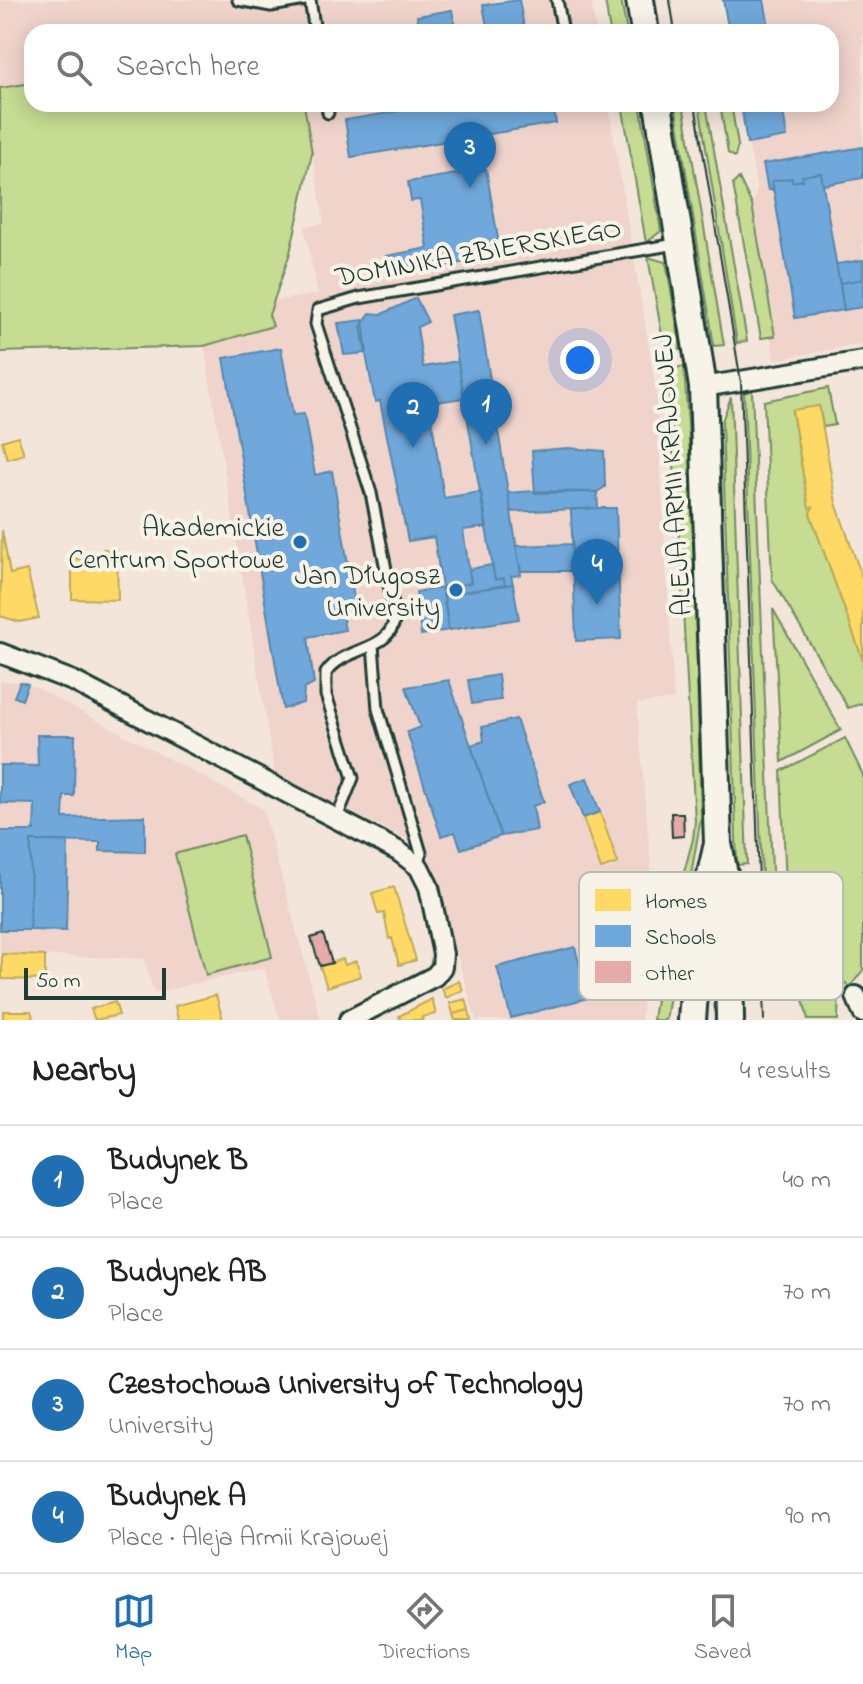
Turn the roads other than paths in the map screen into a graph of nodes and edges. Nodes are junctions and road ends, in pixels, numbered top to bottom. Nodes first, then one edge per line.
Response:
1 (238, 0) edge
2 (307, 0) edge
3 (557, 0) edge
4 (640, 0) edge
5 (313, 24) edge
6 (562, 24) edge
7 (644, 24) edge
8 (659, 112) edge
9 (681, 244) junction
10 (863, 361) edge
11 (703, 387) junction
12 (373, 645) junction
13 (0, 653) edge
14 (336, 820) junction
15 (718, 844) junction
16 (419, 867) junction
17 (712, 872) edge
18 (723, 872) edge
19 (694, 1000) edge
20 (730, 1000) edge
21 (349, 1020) edge
22 (692, 1020) edge
23 (730, 1020) edge

1 - 2 lane
2 - 5 lane
3 - 6 lane
4 - 7 main road
8 - 9 main road, ALEJA ARMII KRAJOWEJ
9 - 11 main road, ALEJA ARMII KRAJOWEJ
9 - 12 lane, DOMINIKA ZBIERSKIEGO
10 - 11 street
11 - 15 main road, ALEJA ARMII KRAJOWEJ
12 - 14 lane
12 - 16 lane
13 - 14 street
14 - 16 street
15 - 17 main road, ALEJA ARMII KRAJOWEJ
15 - 18 main road, ALEJA ARMII KRAJOWEJ
16 - 21 street
19 - 22 main road, ALEJA ARMII KRAJOWEJ
20 - 23 main road, ALEJA ARMII KRAJOWEJ

